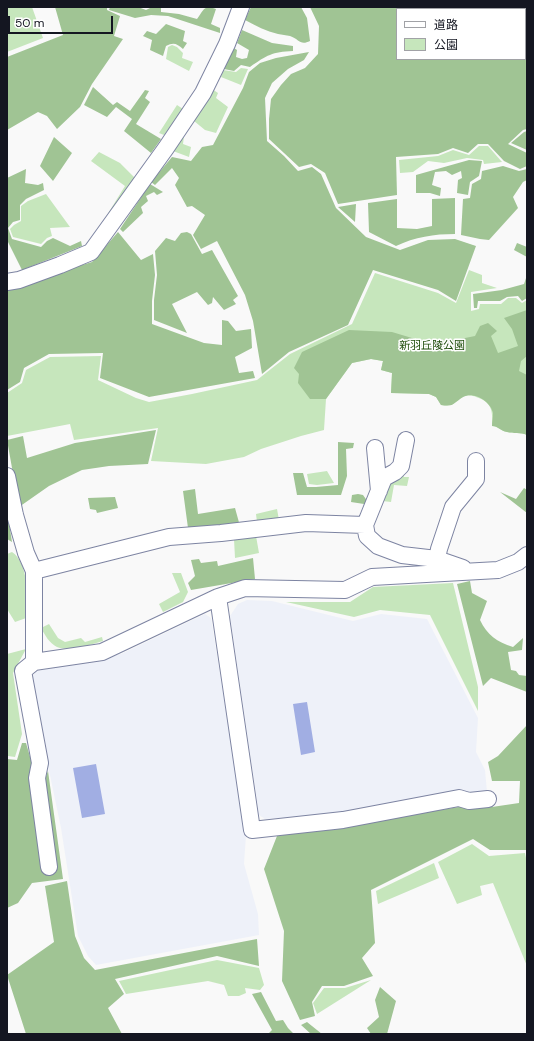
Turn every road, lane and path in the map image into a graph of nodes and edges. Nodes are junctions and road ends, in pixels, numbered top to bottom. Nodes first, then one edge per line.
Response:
1 (241, 7) edge
2 (7, 282) edge
3 (406, 440) dead end
4 (375, 448) dead end
5 (476, 461) dead end
6 (7, 476) edge
7 (379, 491) junction
8 (365, 525) junction
9 (527, 555) edge
10 (437, 559) junction
11 (469, 570) junction
12 (34, 571) junction
13 (218, 597) junction
14 (34, 662) junction
15 (488, 799) dead end
16 (49, 867) dead end

1 - 2 street
3 - 7 street
4 - 7 street
5 - 10 street
6 - 12 street
7 - 8 street
8 - 10 street
8 - 12 street
9 - 11 street
10 - 11 street
11 - 13 street
12 - 14 street
13 - 14 street
13 - 15 street
14 - 16 street

